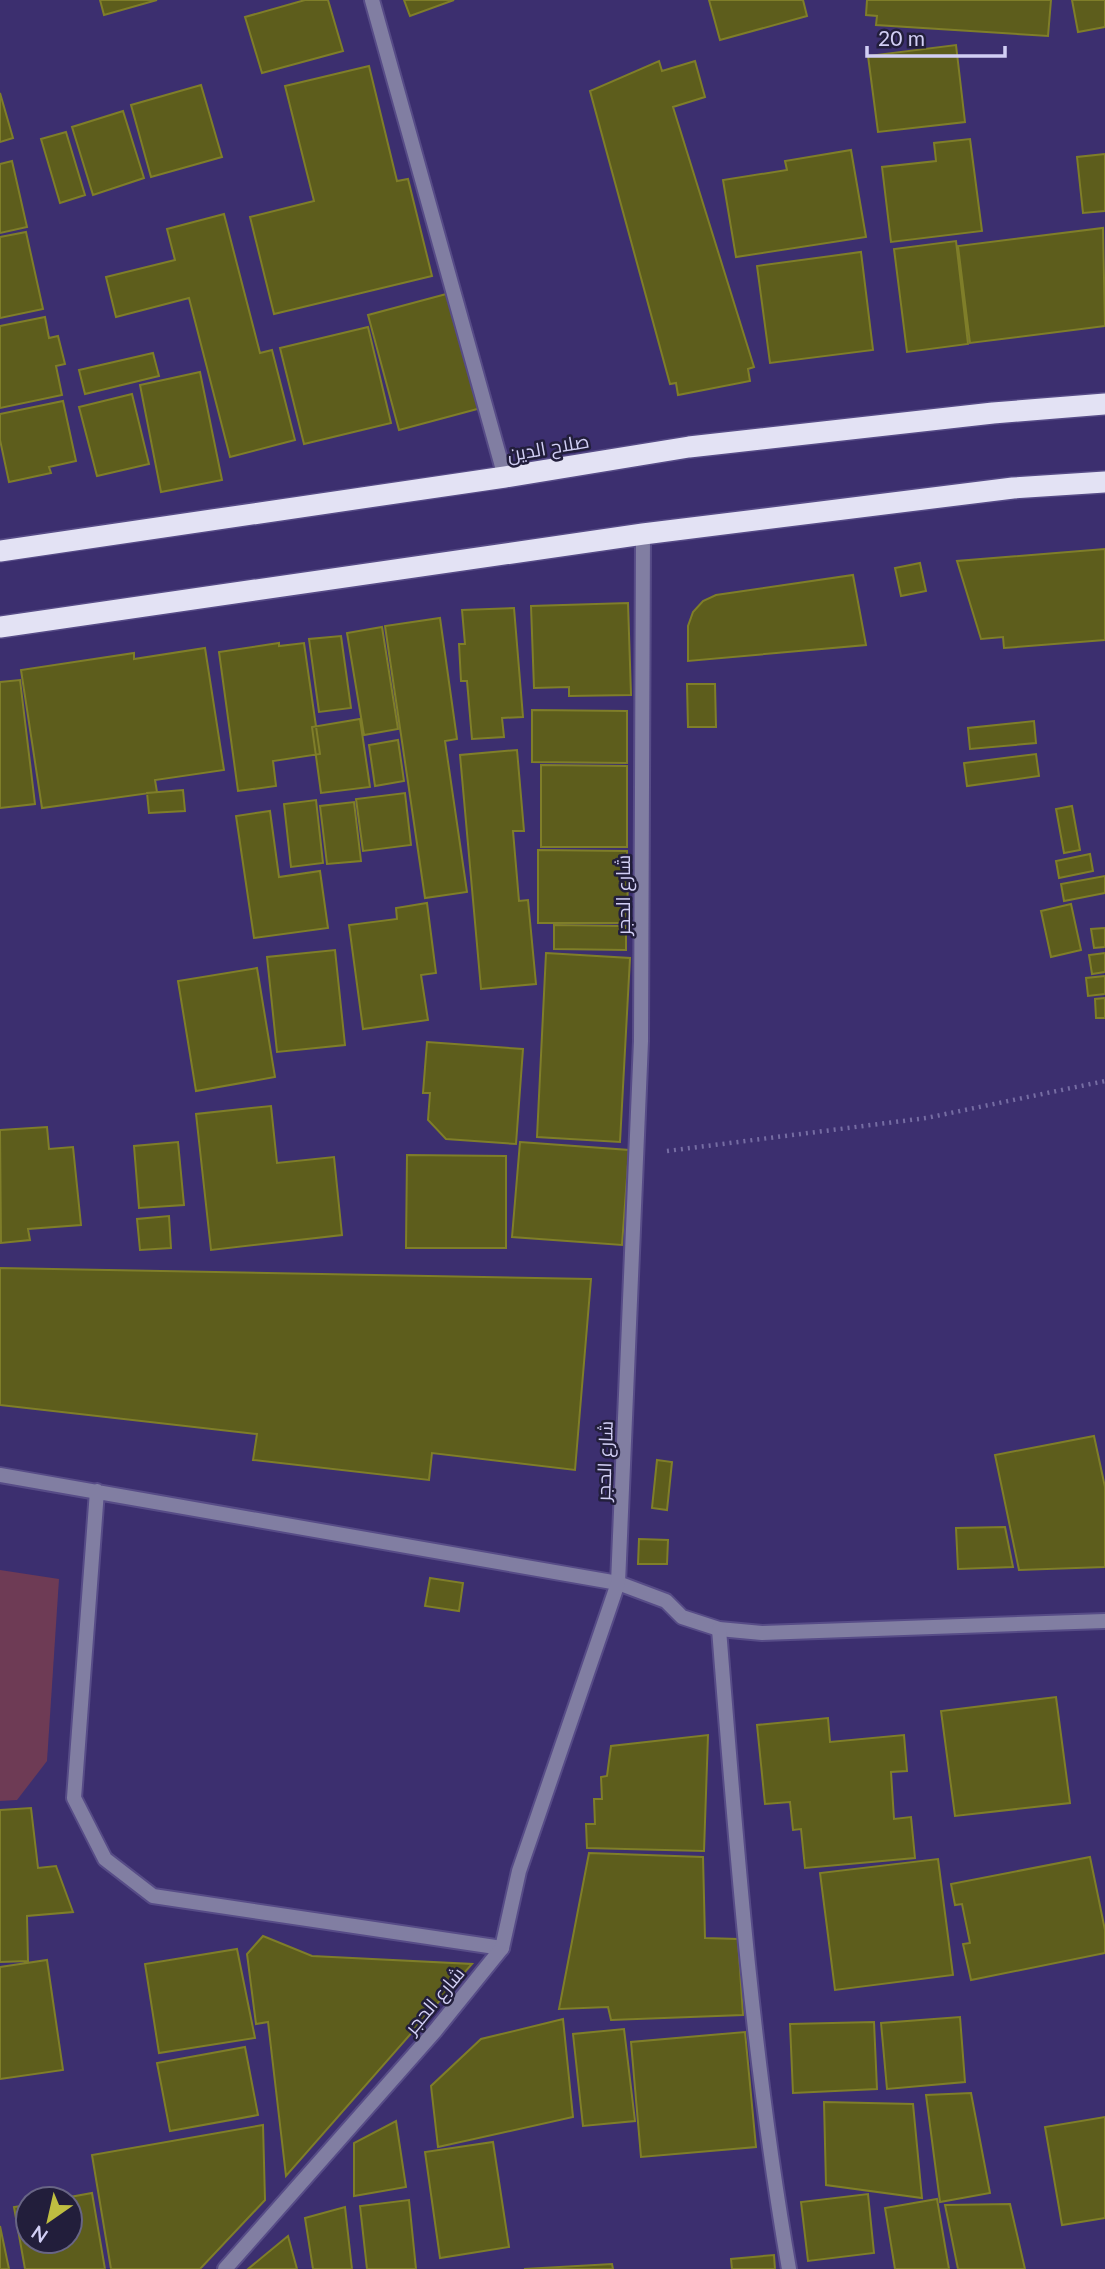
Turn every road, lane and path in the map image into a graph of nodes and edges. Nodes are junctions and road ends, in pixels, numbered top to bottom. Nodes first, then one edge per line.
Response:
1 (372, 0) edge
2 (1105, 404) edge
3 (505, 477) junction
4 (1105, 482) edge
5 (643, 534) junction
6 (0, 551) edge
7 (0, 627) edge
8 (1105, 1082) edge
9 (636, 1155) junction
10 (0, 1475) edge
11 (97, 1491) junction
12 (618, 1583) junction
13 (1105, 1621) edge
14 (719, 1629) junction
15 (502, 1948) junction
16 (225, 2269) edge
17 (789, 2269) edge

1 - 3 street
2 - 3 highway, صلاح الدين
3 - 6 highway, صلاح الدين
4 - 5 highway
5 - 7 highway
5 - 9 street, شارع الحجر
8 - 9 path
9 - 12 street, شارع الحجر
10 - 11 street
11 - 12 street
11 - 15 street
12 - 14 street
12 - 15 street, شارع الحجر
13 - 14 street
14 - 17 street
15 - 16 street, شارع الحجر

